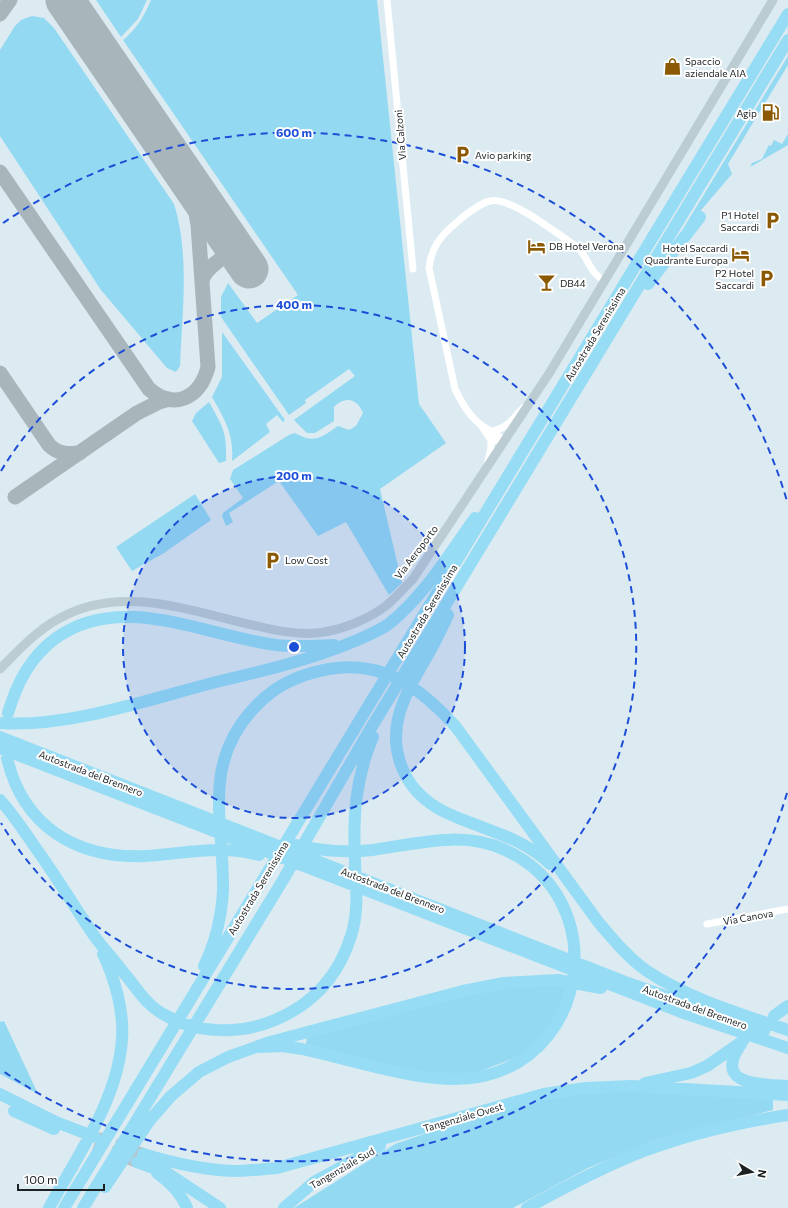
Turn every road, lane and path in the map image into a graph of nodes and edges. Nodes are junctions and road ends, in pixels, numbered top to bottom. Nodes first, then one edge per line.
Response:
1 (387, 0) edge
2 (774, 0) edge
3 (788, 14) edge
4 (788, 40) edge
5 (700, 217) dead end
6 (413, 269) dead end
7 (605, 281) junction
8 (624, 310) junction
9 (536, 394) junction
10 (481, 425) junction
11 (492, 431) junction
12 (491, 440) junction
13 (505, 441) junction
14 (526, 447) junction
15 (485, 472) junction
16 (501, 515) junction
17 (349, 643) junction
18 (0, 669) edge
19 (393, 692) junction
20 (6, 720) edge
21 (0, 737) edge
22 (9, 751) edge
23 (0, 800) edge
24 (228, 831) junction
25 (272, 848) junction
26 (306, 860) junction
27 (570, 883) junction
28 (365, 887) junction
29 (788, 910) edge
30 (707, 924) dead end
31 (96, 938) junction
32 (562, 962) junction
33 (578, 973) junction
34 (788, 1006) edge
35 (774, 1016) dead end
36 (788, 1030) edge
37 (788, 1038) edge
38 (258, 1047) junction
39 (788, 1048) edge
40 (145, 1074) junction
41 (632, 1086) junction
42 (788, 1086) edge
43 (0, 1094) edge
44 (788, 1095) edge
45 (0, 1103) edge
46 (788, 1115) edge
47 (788, 1120) edge
48 (746, 1122) junction
49 (405, 1134) junction
50 (95, 1138) junction
51 (142, 1160) junction
52 (49, 1208) edge
53 (64, 1208) edge
54 (83, 1208) edge
55 (91, 1208) edge
56 (187, 1208) edge
57 (220, 1208) edge
58 (284, 1208) edge
59 (527, 1208) edge

1 - 6 street, Via Calzoni
2 - 7 street, Via Aeroporto
3 - 14 highway, Autostrada Serenissima
4 - 8 highway, Autostrada Serenissima
5 - 8 highway
7 - 9 street, Via Aeroporto
7 - 10 street
8 - 16 highway, Autostrada Serenissima
9 - 11 street
9 - 13 street, Via Aeroporto
10 - 11 street
10 - 12 street
11 - 13 street
12 - 13 street
12 - 15 street
13 - 15 street, Via Aeroporto
14 - 17 highway
14 - 40 highway, Autostrada Serenissima
15 - 18 street, Via Aeroporto
16 - 19 highway, Autostrada Serenissima
16 - 27 highway
17 - 20 highway
17 - 20 highway
19 - 31 highway
19 - 54 highway, Autostrada Serenissima
21 - 22 highway, Autostrada del Brennero
22 - 24 highway, Autostrada del Brennero
22 - 25 highway
23 - 31 highway
24 - 25 highway, Autostrada del Brennero
24 - 25 highway, Autostrada del Brennero
25 - 26 highway
25 - 26 highway, Autostrada del Brennero
26 - 28 highway, Autostrada del Brennero
26 - 38 highway
27 - 36 highway
27 - 40 highway
28 - 32 highway, Autostrada del Brennero
28 - 32 highway, Autostrada del Brennero
29 - 30 street, Via Canova
31 - 50 highway
32 - 33 highway, Autostrada del Brennero
33 - 37 highway, Autostrada del Brennero
33 - 38 highway
33 - 39 highway, Autostrada del Brennero
34 - 35 highway
38 - 55 highway
40 - 53 highway, Autostrada Serenissima
41 - 42 highway
41 - 44 highway, Tangenziale Ovest
41 - 49 highway, Tangenziale Ovest
43 - 50 highway
45 - 50 highway
46 - 48 highway
47 - 48 highway
48 - 59 highway
49 - 51 highway, Tangenziale Ovest
49 - 58 highway, Tangenziale Sud
50 - 52 highway
51 - 56 highway
51 - 57 highway

